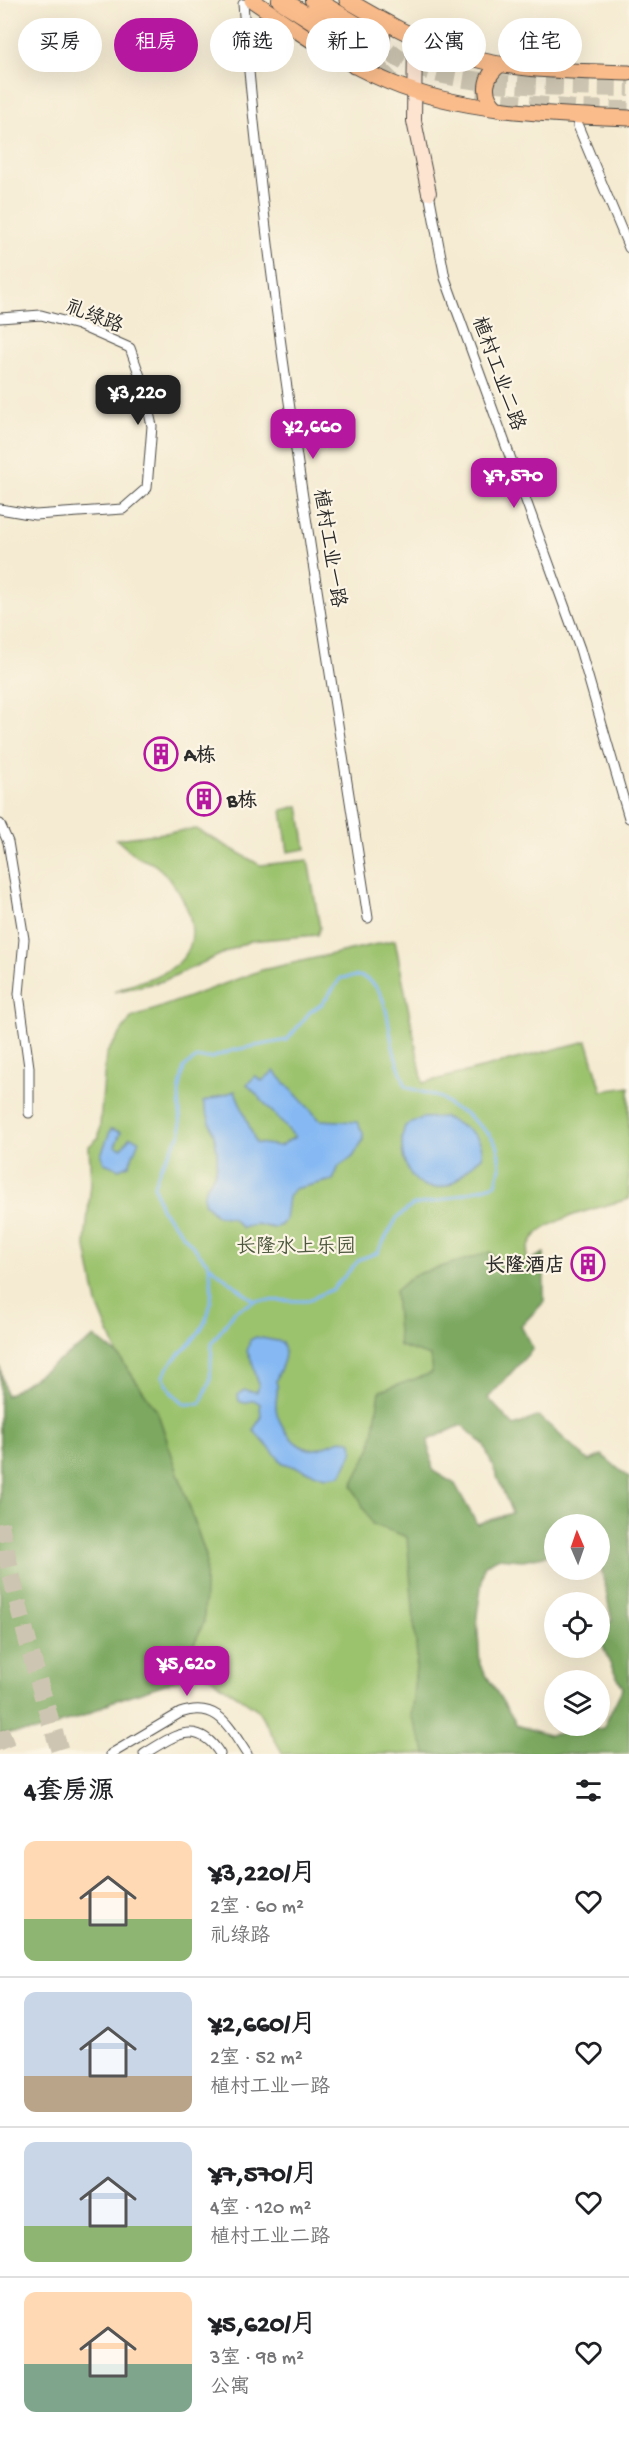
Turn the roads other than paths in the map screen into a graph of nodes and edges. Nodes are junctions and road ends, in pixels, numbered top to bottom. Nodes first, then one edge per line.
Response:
1 (281, 0) edge
2 (314, 0) edge
3 (347, 0) edge
4 (247, 2) edge
5 (378, 16) joint
6 (344, 18) edge
7 (306, 19) edge
8 (402, 29) edge
9 (306, 32) edge
10 (498, 67) edge
11 (375, 72) edge
12 (414, 72) edge
13 (582, 72) edge
14 (629, 73) edge
15 (414, 90) junction
16 (497, 109) junction
17 (629, 118) edge
18 (578, 126) dead end
19 (429, 193) joint
20 (629, 248) edge
21 (0, 318) edge
22 (0, 509) edge
23 (629, 818) edge
24 (0, 824) edge
25 (368, 918) dead end
26 (29, 1113) dead end
27 (111, 1754) edge
28 (144, 1754) edge
29 (220, 1754) edge
30 (247, 1754) edge

1 - 7 highway
2 - 6 highway
3 - 5 main road
4 - 9 main road
4 - 25 street, 植村工业一路
5 - 8 main road
10 - 16 main road
11 - 15 main road
12 - 15 street, 植村工业二路
13 - 14 main road
15 - 16 main road
15 - 19 street, 植村工业二路
16 - 17 main road
18 - 20 street
19 - 23 street, 植村工业二路
21 - 22 street, 礼绿路
24 - 26 street
27 - 30 street
28 - 29 street

